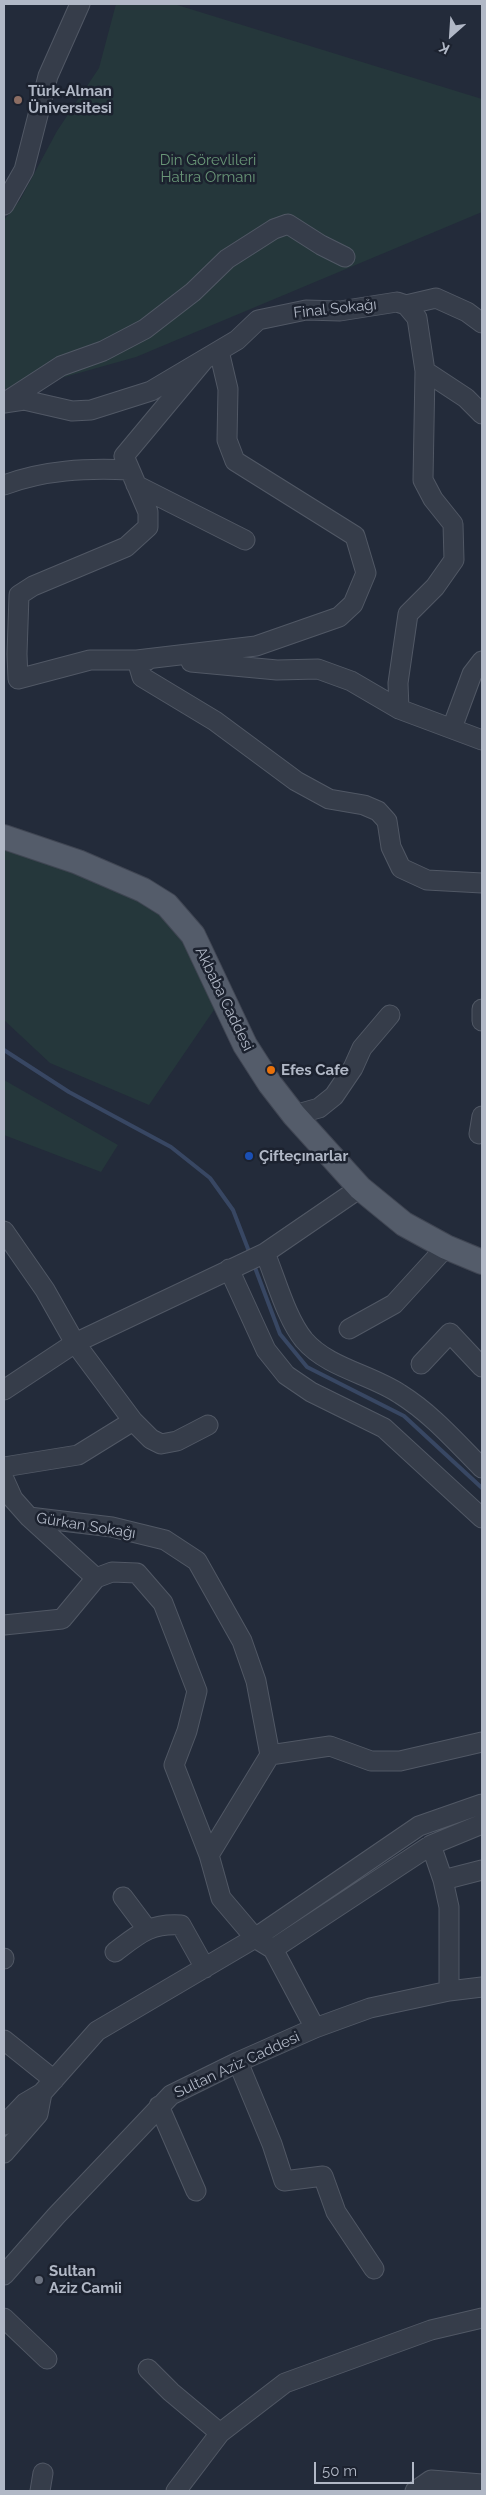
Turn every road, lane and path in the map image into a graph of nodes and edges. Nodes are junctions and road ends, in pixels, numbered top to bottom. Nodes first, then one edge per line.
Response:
1 (80, 4) edge
2 (4, 206) edge
3 (344, 257) dead end
4 (406, 305) junction
5 (482, 323) edge
6 (211, 355) junction
7 (425, 371) junction
8 (6, 402) edge
9 (482, 414) edge
10 (132, 477) junction
11 (4, 485) edge
12 (245, 540) dead end
13 (137, 660) junction
14 (482, 661) edge
15 (400, 709) junction
16 (452, 728) junction
17 (482, 740) edge
18 (4, 837) edge
19 (482, 882) edge
20 (482, 1009) edge
21 (390, 1015) dead end
22 (482, 1021) edge
23 (294, 1115) junction
24 (360, 1188) junction
25 (4, 1231) edge
26 (446, 1247) junction
27 (261, 1254) junction
28 (482, 1262) edge
29 (230, 1269) junction
30 (349, 1329) dead end
31 (75, 1344) junction
32 (421, 1364) dead end
33 (482, 1367) edge
34 (4, 1390) edge
35 (134, 1421) junction
36 (208, 1425) dead end
37 (4, 1467) edge
38 (482, 1468) edge
39 (4, 1479) edge
40 (29, 1517) junction
41 (482, 1518) edge
42 (96, 1578) junction
43 (4, 1625) edge
44 (482, 1742) edge
45 (270, 1755) junction
46 (482, 1804) edge
47 (482, 1824) edge
48 (431, 1845) junction
49 (209, 1855) junction
50 (482, 1870) edge
51 (443, 1880) junction
52 (123, 1897) dead end
53 (147, 1929) junction
54 (255, 1938) junction
55 (273, 1949) junction
56 (115, 1952) dead end
57 (205, 1968) junction
58 (482, 1987) edge
59 (449, 1991) junction
60 (315, 2028) junction
61 (4, 2040) edge
62 (238, 2062) junction
63 (48, 2086) junction
64 (159, 2106) junction
65 (4, 2124) edge
66 (4, 2154) edge
67 (196, 2192) dead end
68 (374, 2268) dead end
69 (4, 2275) edge
70 (4, 2318) edge
71 (482, 2318) edge
72 (47, 2359) dead end
73 (148, 2370) dead end
74 (220, 2433) junction
75 (43, 2473) dead end
76 (482, 2484) edge
77 (40, 2491) edge
78 (176, 2491) edge
79 (415, 2491) edge

1 - 2 street
3 - 8 street
4 - 5 street, Final Sokağı
4 - 6 street, Final Sokağı
4 - 7 street
6 - 8 street, Final Sokağı
6 - 10 street
6 - 13 street
7 - 9 street
7 - 15 street
10 - 11 street
10 - 12 street
10 - 13 street
13 - 15 street
13 - 19 street
14 - 16 street
15 - 16 street
16 - 17 street
18 - 23 main road, Akbaba Caddesi
20 - 22 street
21 - 23 street
23 - 24 main road, Akbaba Caddesi
24 - 26 main road, Akbaba Caddesi
24 - 27 street
25 - 31 street
26 - 28 main road, Akbaba Caddesi
26 - 30 street
27 - 29 street
27 - 38 street
29 - 31 street
29 - 41 street
31 - 34 street
31 - 35 street
32 - 33 street
35 - 36 street
35 - 37 street
39 - 40 street
40 - 42 street
40 - 45 street, Gürkan Sokağı
42 - 43 street
42 - 49 street
44 - 45 street
45 - 49 street
46 - 54 street
47 - 48 street
48 - 51 street
48 - 55 street
49 - 54 street
50 - 51 street
51 - 59 street
52 - 53 street
53 - 56 street
53 - 57 street
54 - 55 street
54 - 57 street
55 - 60 street
57 - 63 street
58 - 59 street, Sultan Aziz Caddesi
59 - 60 street, Sultan Aziz Caddesi
60 - 62 street, Sultan Aziz Caddesi
61 - 63 street
62 - 64 street, Sultan Aziz Caddesi
62 - 68 street
63 - 65 street
63 - 66 street
64 - 67 street
64 - 69 street, Sultan Aziz Caddesi
70 - 72 street
71 - 74 street
73 - 74 street
74 - 78 street
75 - 77 street
76 - 79 street

